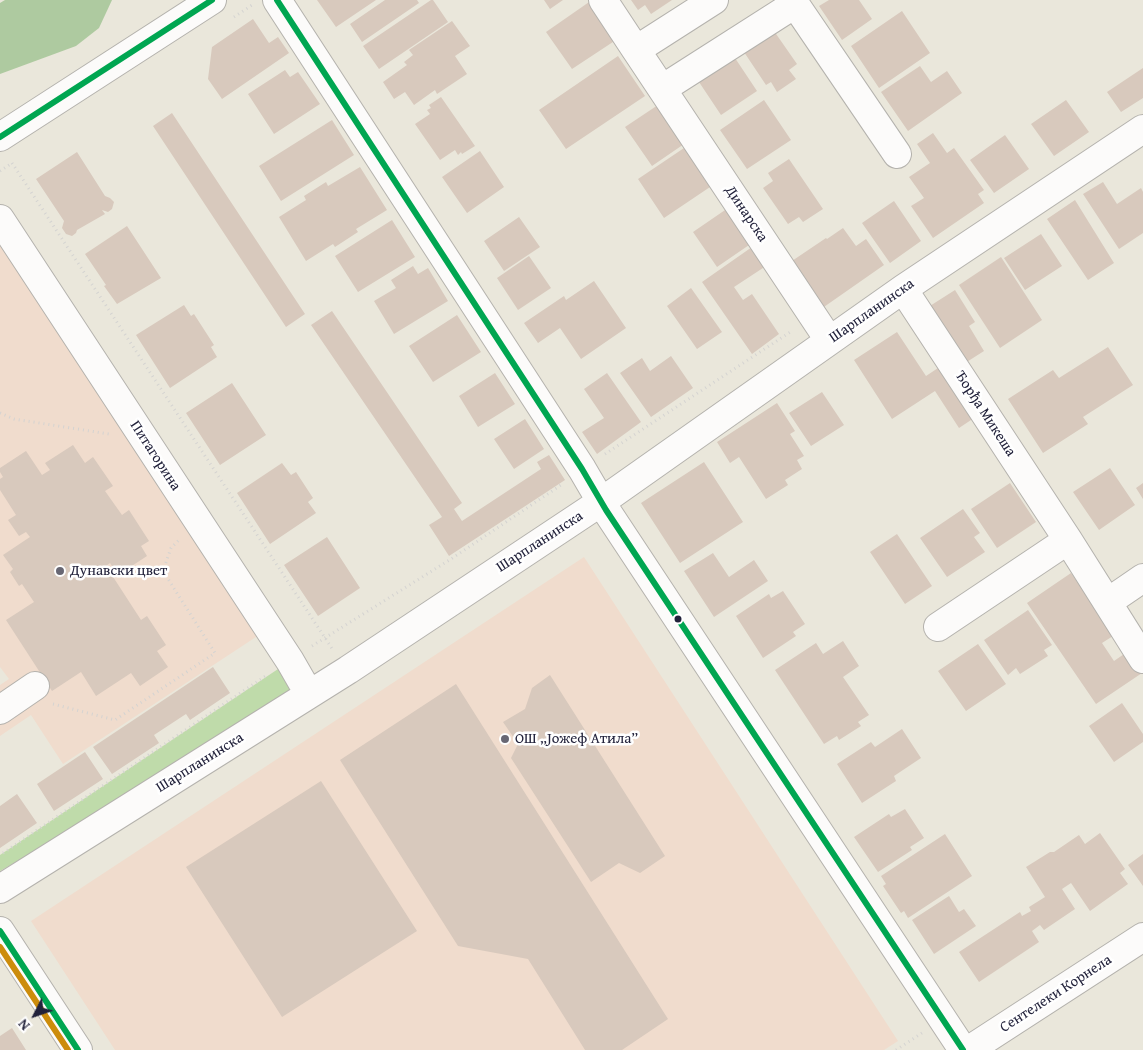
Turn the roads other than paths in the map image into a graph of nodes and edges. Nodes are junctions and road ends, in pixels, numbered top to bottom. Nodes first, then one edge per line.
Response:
1 (212, 0) edge
2 (277, 0) edge
3 (603, 0) edge
4 (714, 0) edge
5 (793, 2) edge
6 (636, 50) junction
7 (662, 89) junction
8 (1143, 129) edge
9 (0, 138) edge
10 (897, 154) dead end
11 (0, 220) edge
12 (902, 289) junction
13 (829, 340) junction
14 (601, 502) junction
15 (1068, 540) junction
16 (1143, 578) edge
17 (1108, 602) junction
18 (938, 627) dead end
19 (1143, 659) edge
20 (35, 686) road end
21 (309, 694) junction
22 (0, 710) edge
23 (0, 889) edge
24 (0, 931) edge
25 (1143, 937) edge
26 (78, 1050) edge
27 (963, 1050) edge
28 (969, 1050) edge

1 - 9 street
2 - 14 street
3 - 6 street, Динарска
4 - 6 street
5 - 7 street
5 - 10 street
6 - 7 street, Динарска
7 - 13 street, Динарска
8 - 12 street, Шарпланинска
11 - 21 street, Питагорина
12 - 13 street, Шарпланинска
12 - 15 street, Ђорђа Микеша
13 - 14 street, Шарпланинска
14 - 21 street, Шарпланинска
14 - 27 street
15 - 17 street, Ђорђа Микеша
15 - 18 street
16 - 17 street
17 - 19 street, Ђорђа Микеша
20 - 22 street
21 - 23 street, Шарпланинска
24 - 26 street
25 - 28 street, Сентелеки Корнела

